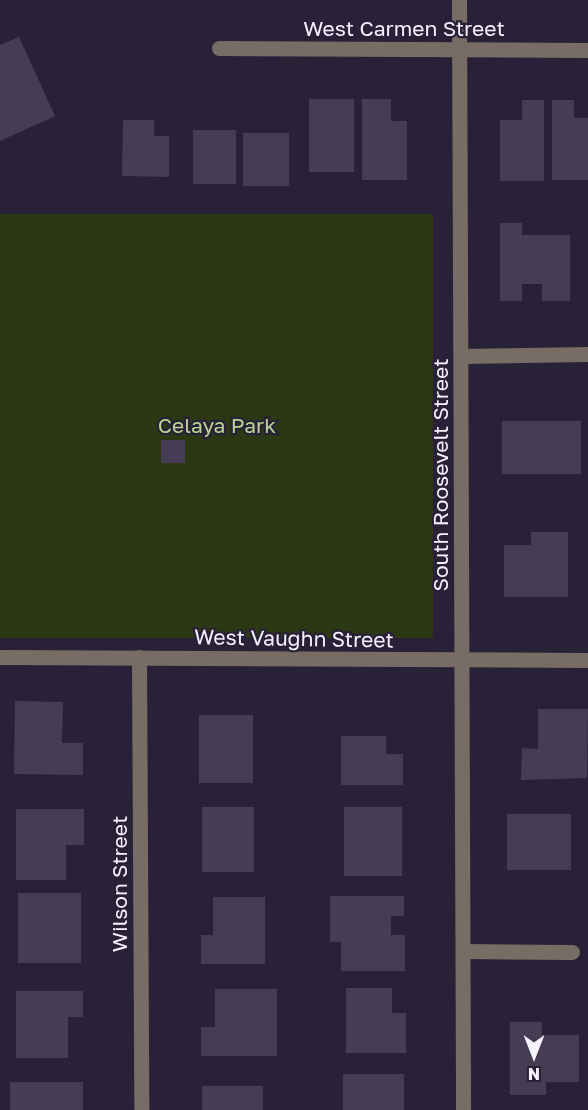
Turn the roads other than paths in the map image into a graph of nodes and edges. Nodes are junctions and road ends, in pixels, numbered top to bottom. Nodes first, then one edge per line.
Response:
1 (459, 0) edge
2 (219, 48) dead end
3 (459, 49) junction
4 (588, 50) edge
5 (588, 354) edge
6 (460, 356) junction
7 (0, 657) edge
8 (139, 657) junction
9 (461, 660) junction
10 (588, 660) edge
11 (463, 951) junction
12 (572, 951) dead end
13 (141, 1110) edge
14 (464, 1110) edge

1 - 3 street, South Roosevelt Street
2 - 3 street, West Carmen Street
3 - 4 street, West Carmen Street
3 - 6 street, South Roosevelt Street
5 - 6 street
6 - 9 street, South Roosevelt Street
7 - 8 street, West Vaughn Street
8 - 9 street, West Vaughn Street
8 - 13 street, Wilson Street
9 - 10 street, West Vaughn Street
9 - 11 street, South Roosevelt Street
11 - 12 street
11 - 14 street, South Roosevelt Street

